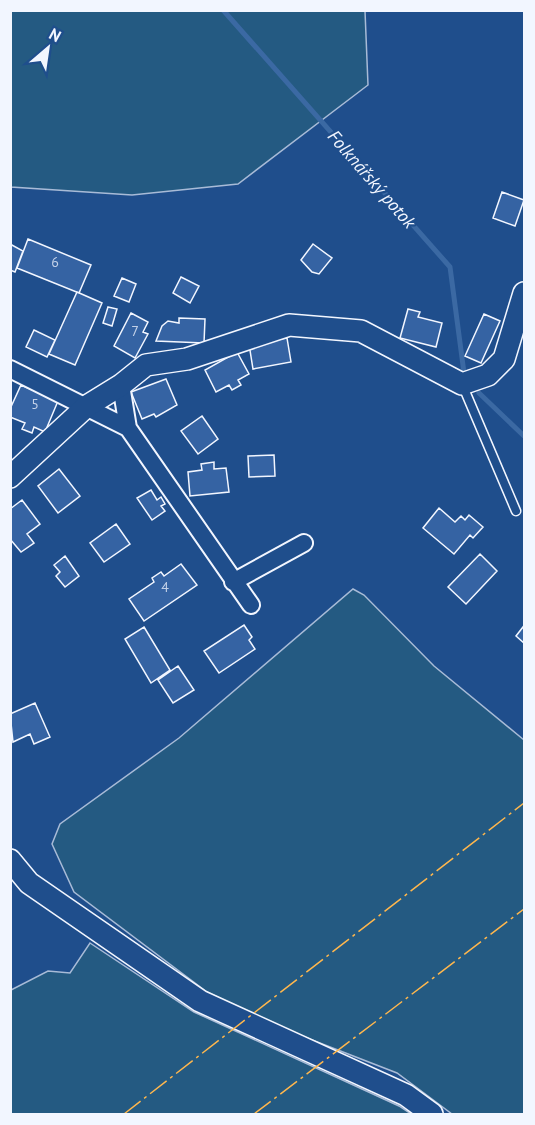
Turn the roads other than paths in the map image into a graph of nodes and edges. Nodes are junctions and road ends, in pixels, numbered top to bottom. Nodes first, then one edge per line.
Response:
1 (525, 293) edge
2 (10, 369) edge
3 (462, 384) junction
4 (121, 385) junction
5 (87, 406) junction
6 (128, 428) junction
7 (10, 477) edge
8 (516, 511) dead end
9 (304, 543) dead end
10 (233, 582) junction
11 (251, 605) dead end
12 (10, 860) edge
13 (432, 1114) edge

1 - 3 street
2 - 5 street
3 - 4 street
3 - 8 lane
4 - 5 street
4 - 6 street
5 - 6 street
5 - 7 street
6 - 10 street
9 - 10 street
10 - 11 street
12 - 13 street

